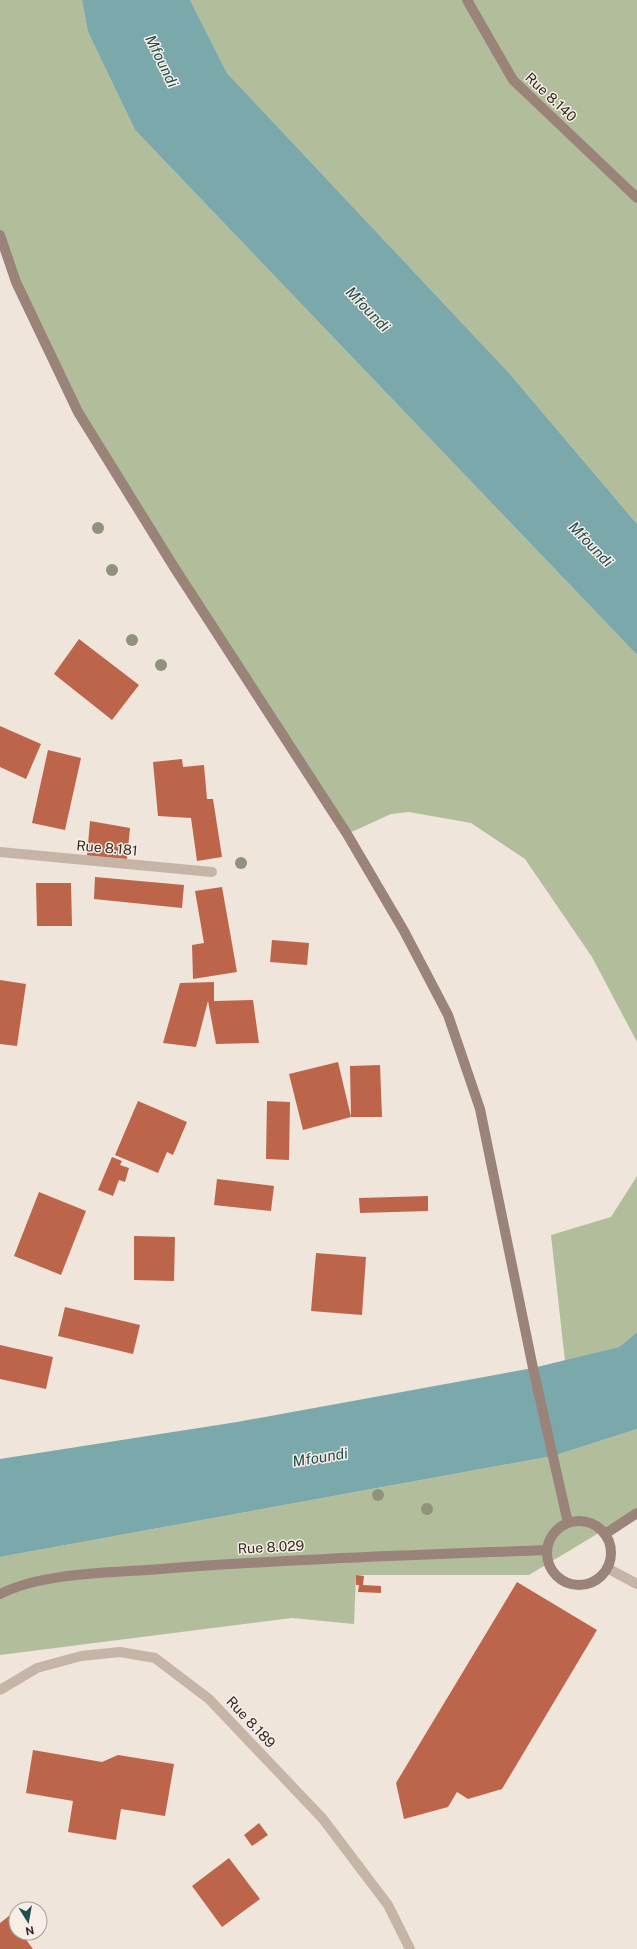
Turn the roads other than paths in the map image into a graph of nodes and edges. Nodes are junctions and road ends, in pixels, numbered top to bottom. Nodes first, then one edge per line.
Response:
1 (467, 0) edge
2 (637, 198) edge
3 (0, 235) edge
4 (0, 852) edge
5 (212, 872) dead end
6 (637, 1513) edge
7 (568, 1523) junction
8 (605, 1534) junction
9 (547, 1550) junction
10 (607, 1568) junction
11 (637, 1584) edge
12 (0, 1594) edge
13 (0, 1690) edge
14 (410, 1949) edge

1 - 2 main road, Rue 8.140
3 - 7 main road
4 - 5 street, Rue 8.181
6 - 8 main road
7 - 8 main road
7 - 9 main road
8 - 10 main road
9 - 10 main road
9 - 12 main road, Rue 8.029
10 - 11 street
13 - 14 street, Rue 8.189

